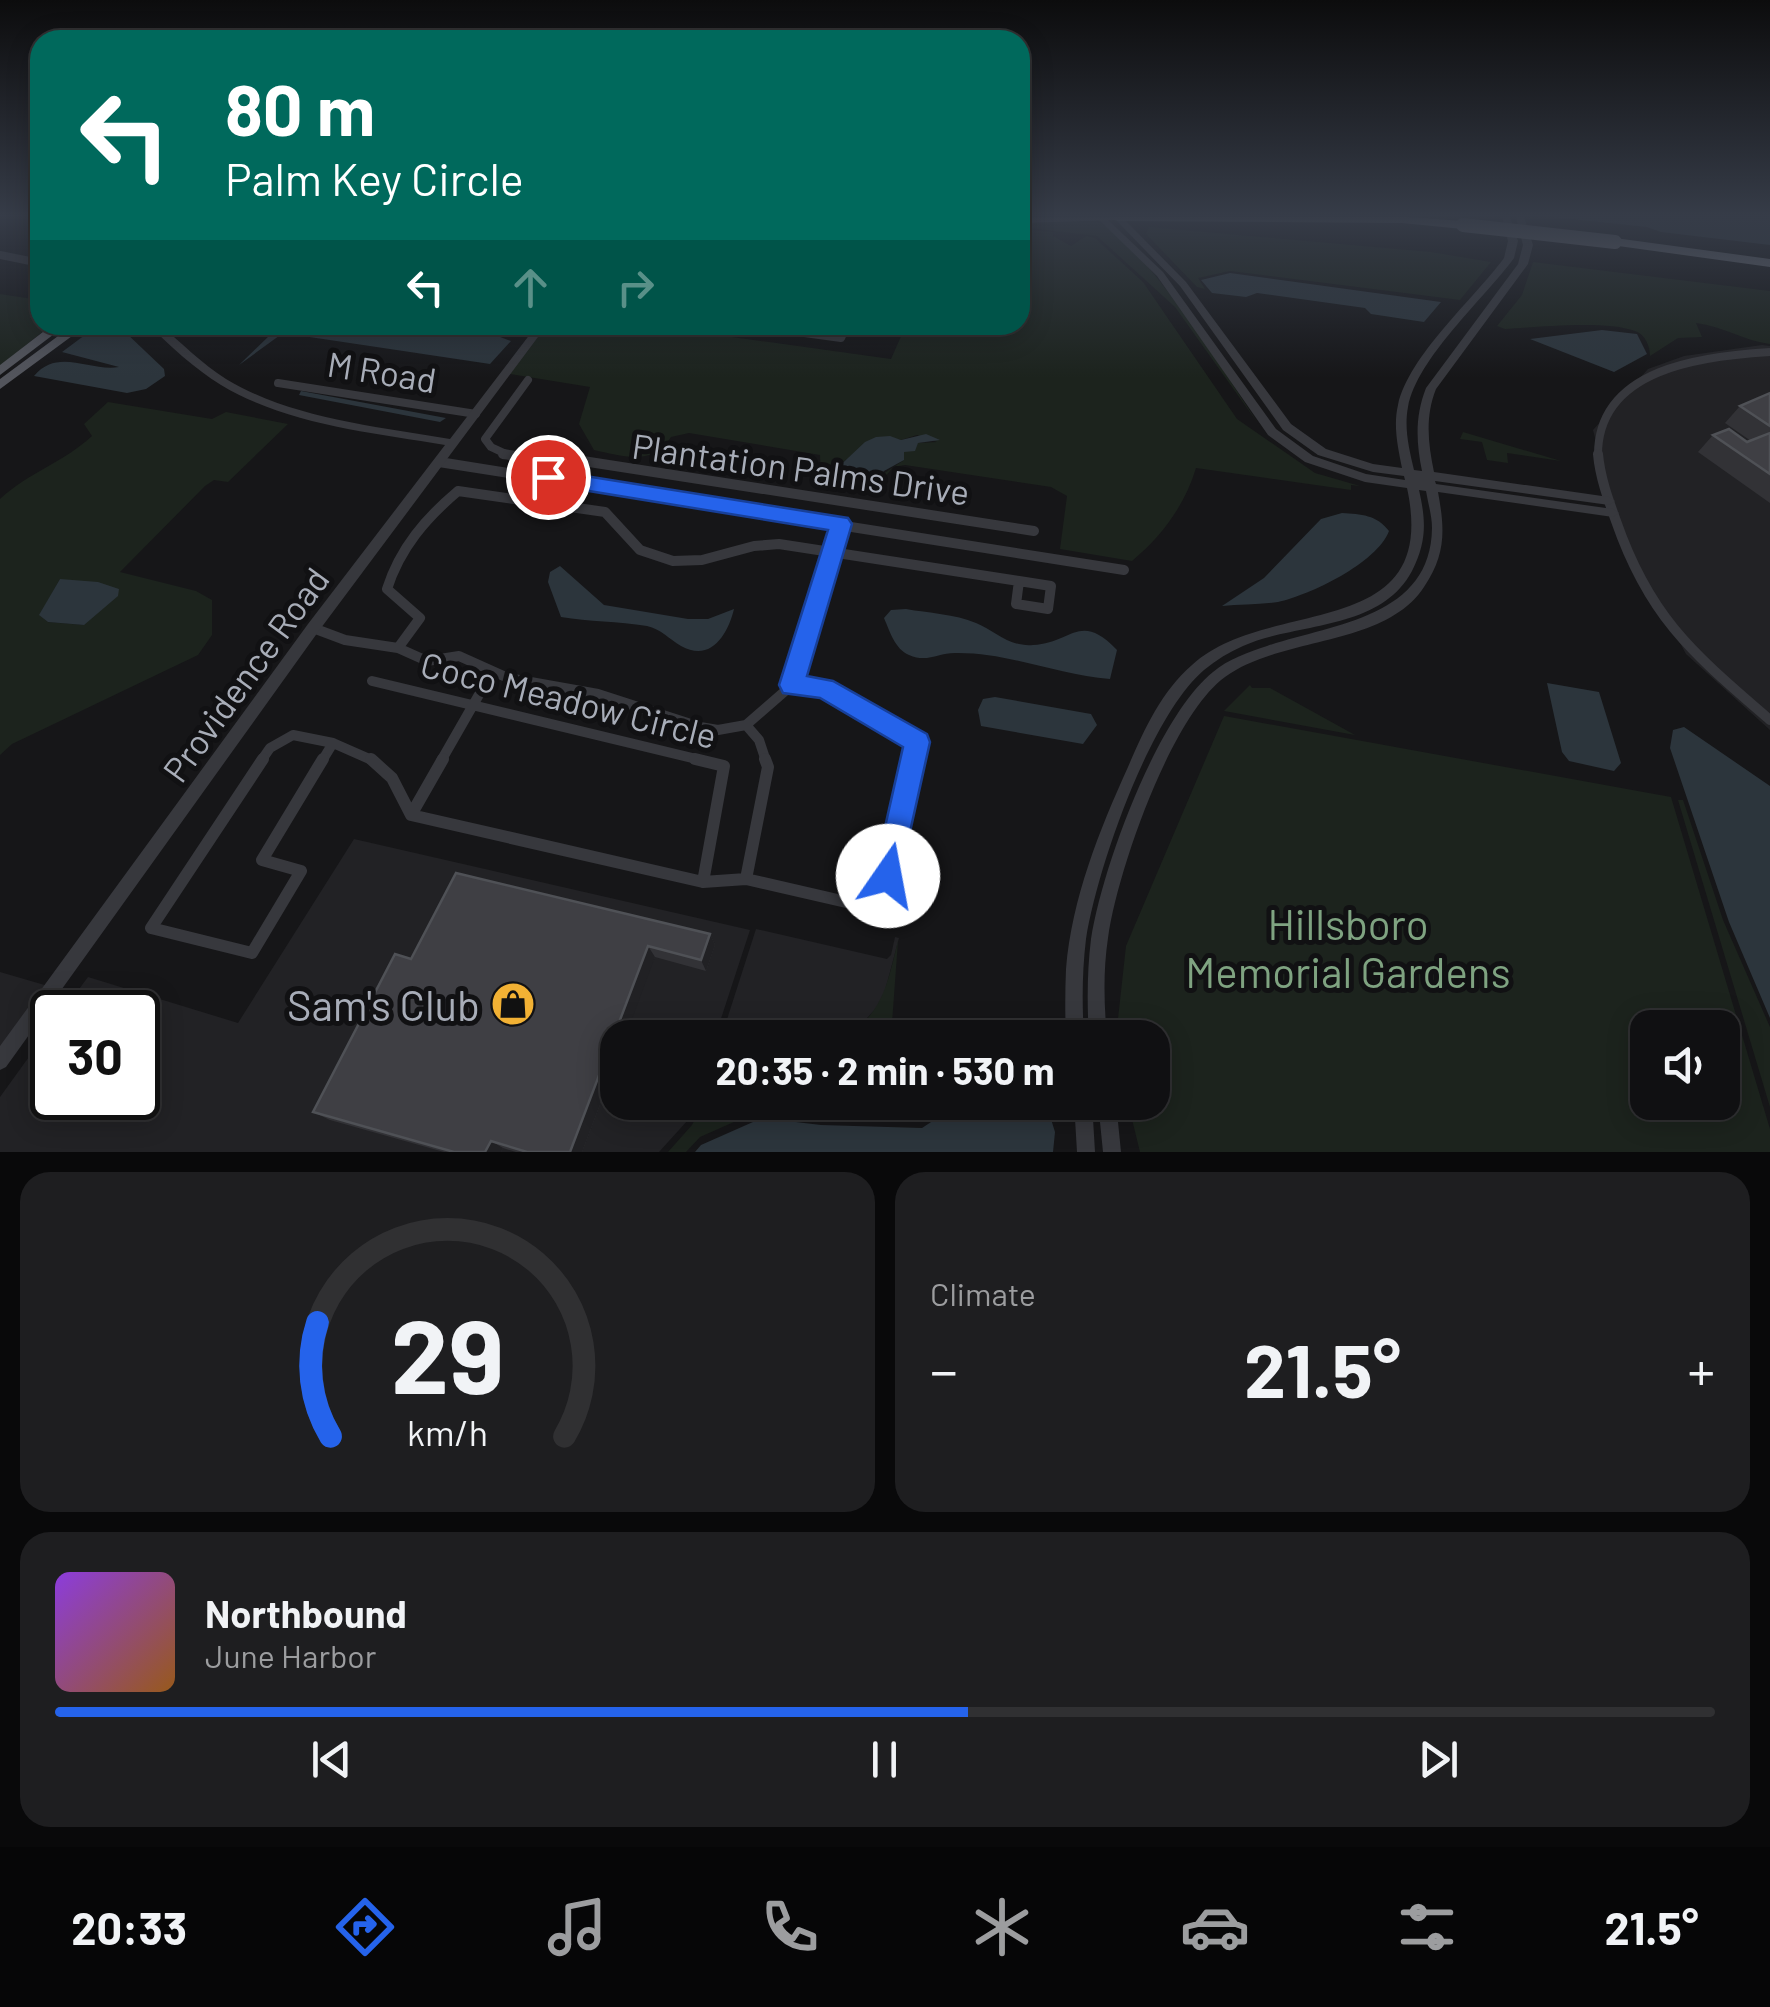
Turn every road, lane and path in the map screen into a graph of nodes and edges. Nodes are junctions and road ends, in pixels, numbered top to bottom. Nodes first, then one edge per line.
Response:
1 (1157, 271) edge
2 (1171, 271) edge
3 (1499, 271) edge
4 (1519, 271) edge
5 (47, 335) edge
6 (68, 335) edge
7 (166, 335) edge
8 (535, 335) edge
9 (819, 335) edge
10 (842, 335) edge
11 (1770, 352) edge
12 (0, 370) edge
13 (528, 380) dead end
14 (278, 383) dead end
15 (0, 385) edge
16 (476, 414) junction
17 (454, 442) junction
18 (439, 462) junction
19 (592, 465) junction
20 (1413, 480) junction
21 (584, 482) junction
22 (1432, 482) junction
23 (1611, 507) junction
24 (841, 524) junction
25 (1002, 526) junction
26 (1034, 531) dead end
27 (1000, 550) junction
28 (832, 553) junction
29 (1124, 570) dead end
30 (1020, 581) dead end
31 (314, 628) junction
32 (398, 648) junction
33 (492, 672) junction
34 (372, 680) dead end
35 (792, 685) junction
36 (473, 704) junction
37 (1770, 720) edge
38 (746, 725) junction
39 (334, 743) junction
40 (411, 815) junction
41 (746, 880) junction
42 (703, 882) junction
43 (1073, 1020) edge
44 (1098, 1020) edge
45 (0, 1061) edge
46 (1084, 1120) edge
47 (1109, 1120) edge
48 (1086, 1152) edge
49 (1112, 1152) edge

1 - 20 street
2 - 20 street
3 - 20 street
4 - 22 street
5 - 12 main road
6 - 15 main road
7 - 17 street
8 - 16 street, Providence Road
9 - 10 street
11 - 23 street
13 - 19 street, Plantation Palms Drive
14 - 16 street, M Road
16 - 17 street, Providence Road
17 - 18 street, Providence Road
18 - 21 street
18 - 31 street, Providence Road
19 - 21 street, Plantation Palms Drive
19 - 25 street, Plantation Palms Drive
20 - 22 street
20 - 43 street
21 - 24 street
22 - 23 street
22 - 44 street
23 - 37 street
24 - 27 street
24 - 28 street
25 - 26 street, Plantation Palms Drive
25 - 27 street, Plantation Palms Drive
27 - 29 street
28 - 30 street
28 - 32 street
28 - 35 street
31 - 32 street
31 - 45 street, Providence Road
32 - 33 street
33 - 36 street
33 - 38 street
34 - 36 street, Coco Meadow Circle
35 - 38 street
35 - 41 street
36 - 40 street
36 - 42 street, Coco Meadow Circle
38 - 41 street
39 - 39 street
39 - 40 street
40 - 42 street
41 - 42 street
46 - 48 street
47 - 49 street

